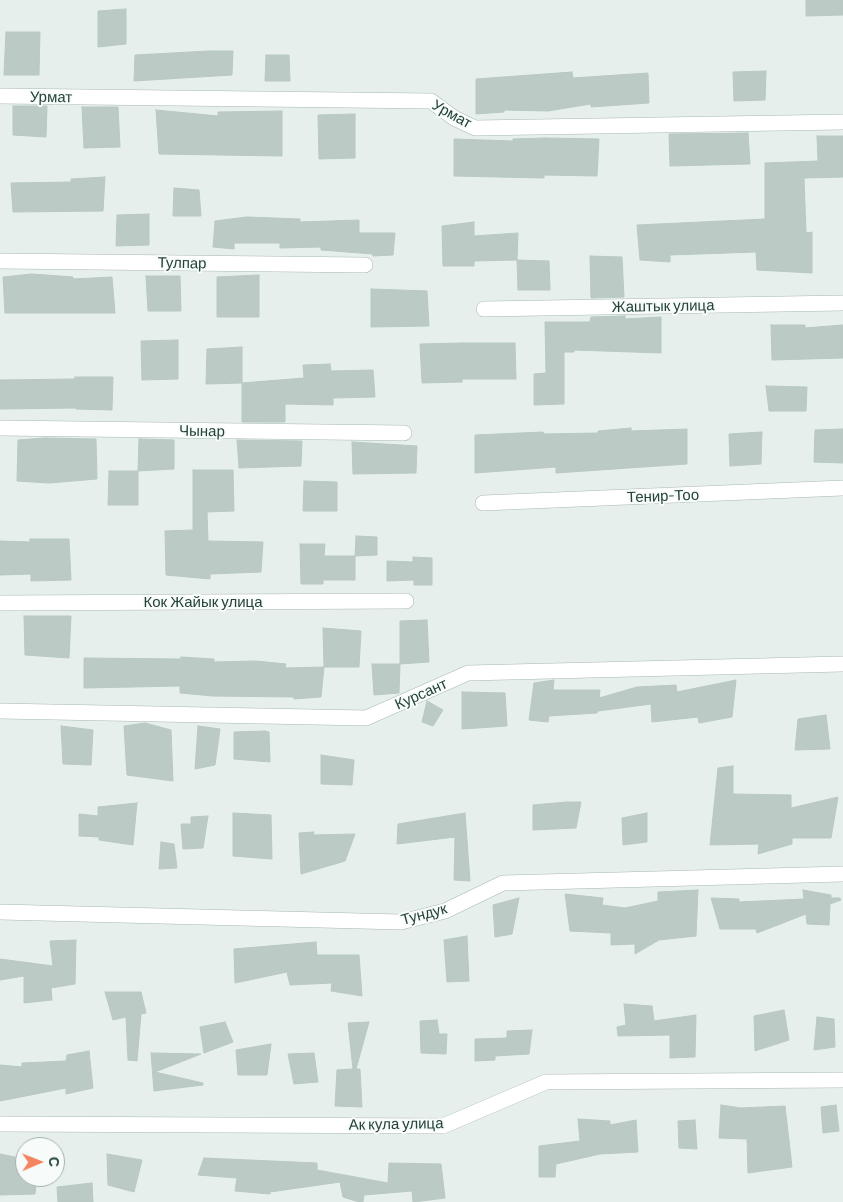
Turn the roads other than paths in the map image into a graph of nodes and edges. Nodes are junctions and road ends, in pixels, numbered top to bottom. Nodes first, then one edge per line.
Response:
1 (0, 96) edge
2 (843, 122) edge
3 (0, 261) edge
4 (365, 265) dead end
5 (843, 303) edge
6 (484, 309) dead end
7 (0, 428) edge
8 (404, 433) dead end
9 (843, 488) edge
10 (482, 503) dead end
11 (406, 601) dead end
12 (0, 603) edge
13 (843, 664) edge
14 (0, 711) edge
15 (843, 874) edge
16 (0, 912) edge
17 (843, 1080) edge
18 (0, 1124) edge

1 - 2 street, Урмат
3 - 4 street, Тулпар
5 - 6 street, Жаштык улица
7 - 8 street, Чынар
9 - 10 street, Тенир-Тоо
11 - 12 street, Кок Жайык улица
13 - 14 street, Курсант
15 - 16 street, Тундук
17 - 18 street, Ак кула улица

